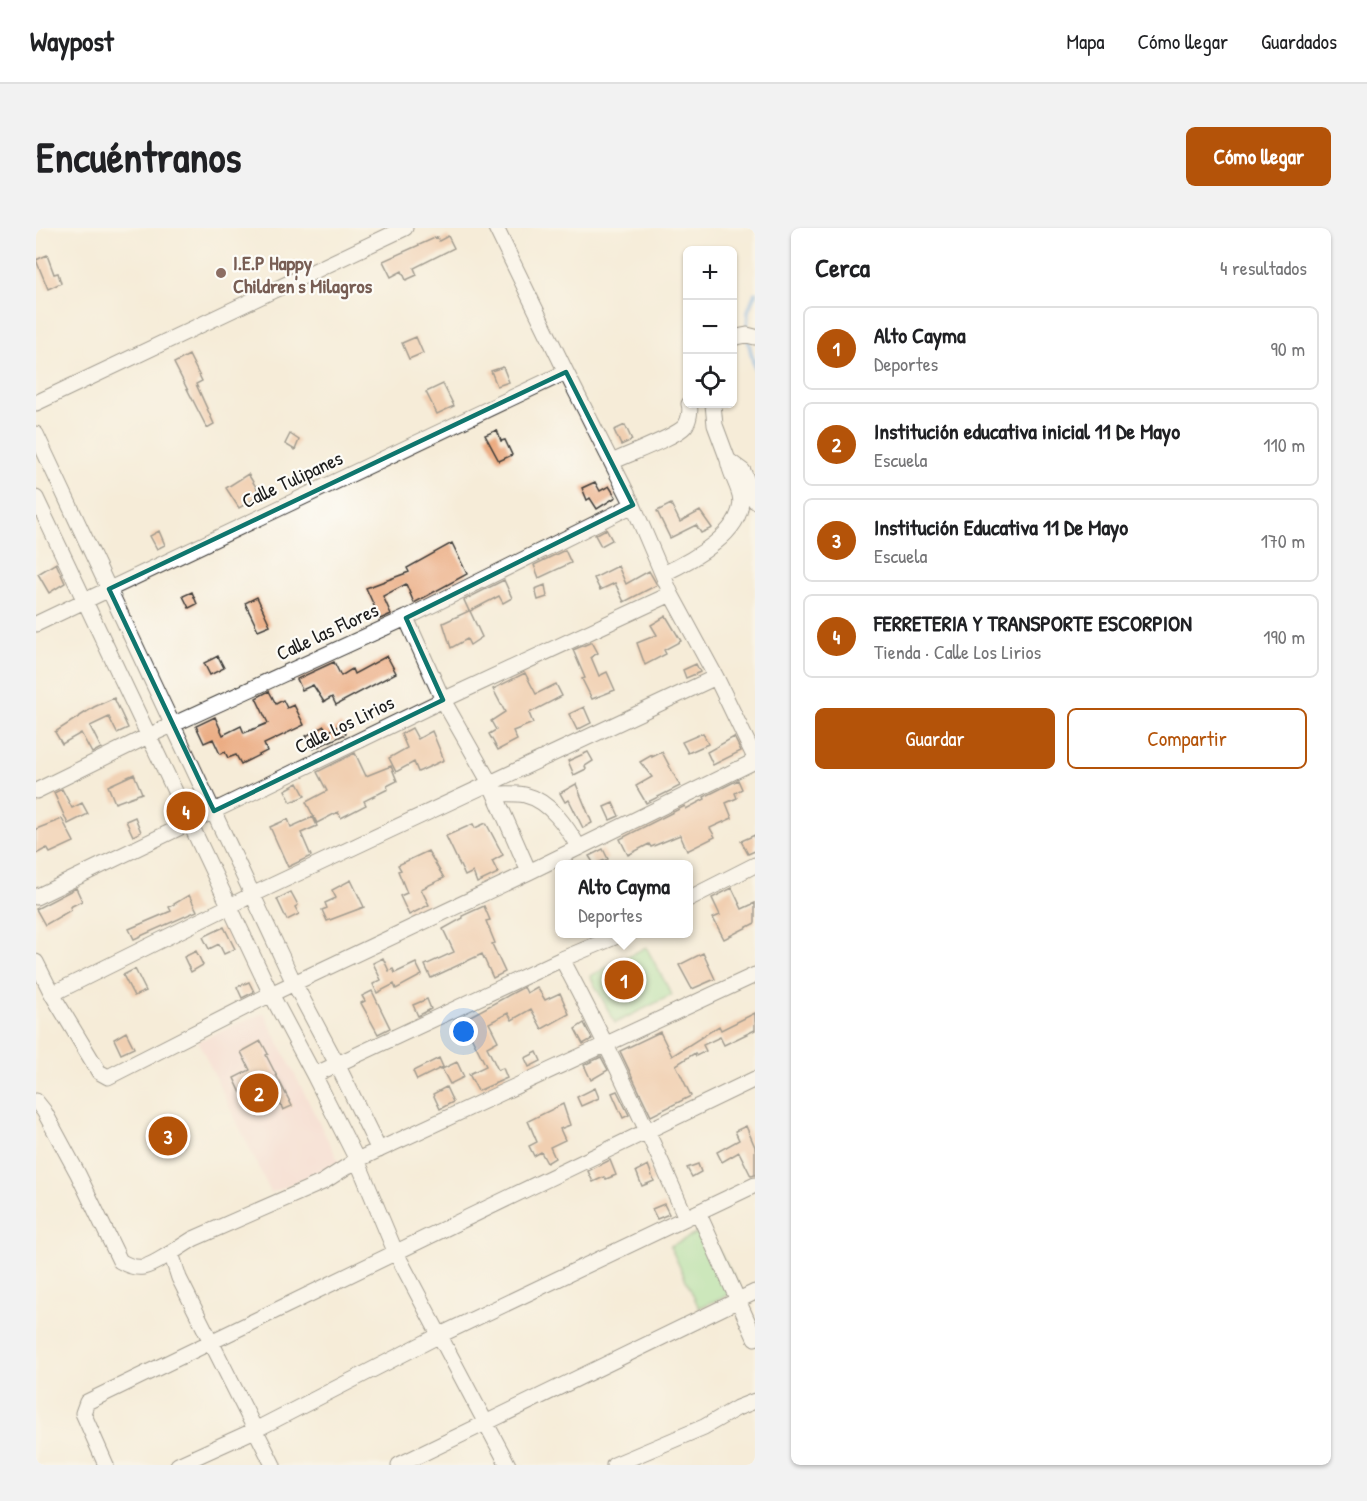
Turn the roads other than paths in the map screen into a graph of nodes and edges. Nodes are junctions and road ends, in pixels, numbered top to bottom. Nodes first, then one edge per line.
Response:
1 (405, 228) edge
2 (496, 228) edge
3 (737, 337) edge
4 (755, 337) edge
5 (566, 372) junction
6 (36, 403) edge
7 (691, 408) edge
8 (713, 408) edge
9 (36, 434) edge
10 (728, 460) junction
11 (612, 462) junction
12 (36, 498) edge
13 (755, 501) edge
14 (633, 505) junction
15 (663, 574) junction
16 (110, 589) junction
17 (671, 594) junction
18 (84, 601) junction
19 (406, 618) junction
20 (36, 624) edge
21 (716, 677) junction
22 (443, 700) junction
23 (174, 724) junction
24 (148, 736) junction
25 (755, 759) edge
26 (493, 788) junction
27 (36, 792) edge
28 (214, 811) junction
29 (190, 822) junction
30 (579, 848) junction
31 (755, 865) edge
32 (529, 873) junction
33 (254, 894) junction
34 (693, 896) edge
35 (36, 897) edge
36 (230, 906) junction
37 (610, 938) edge
38 (562, 958) junction
39 (36, 962) edge
40 (755, 975) edge
41 (294, 983) junction
42 (52, 994) junction
43 (271, 994) junction
44 (608, 1044) junction
45 (337, 1064) junction
46 (314, 1075) junction
47 (755, 1079) edge
48 (36, 1101) edge
49 (648, 1130) junction
50 (379, 1150) junction
51 (357, 1160) junction
52 (755, 1185) edge
53 (692, 1215) junction
54 (395, 1251) junction
55 (171, 1252) junction
56 (755, 1292) edge
57 (738, 1300) junction
58 (438, 1336) junction
59 (755, 1338) edge
60 (210, 1343) junction
61 (755, 1401) edge
62 (485, 1424) junction
63 (255, 1430) junction
64 (106, 1465) edge
65 (178, 1465) edge
66 (273, 1465) edge
67 (399, 1465) edge
68 (508, 1465) edge
69 (614, 1465) edge

1 - 6 street
2 - 5 street
3 - 4 street
5 - 11 street
5 - 16 street, Calle Tulipanes
7 - 11 street
8 - 10 street
9 - 16 street
10 - 13 street
10 - 15 street
11 - 14 street
12 - 18 street
14 - 15 street
14 - 19 street, Calle las Flores
15 - 17 street
16 - 18 street, Calle Tulipanes
16 - 23 street
17 - 21 street
17 - 22 street, Calle Los Lirios
18 - 20 street, Calle Tulipanes
18 - 24 street
19 - 22 street
19 - 23 street, Calle las Flores
21 - 25 street
21 - 26 street
22 - 26 street
22 - 28 street, Calle Los Lirios
23 - 24 street, Calle las Flores
23 - 28 street
24 - 27 street, Calle las Flores
24 - 29 street
25 - 30 street
26 - 30 street
26 - 32 street
26 - 33 street
28 - 29 street, Calle Los Lirios
28 - 33 street
29 - 35 street, Calle Los Lirios
29 - 36 street
30 - 32 street
31 - 34 street
32 - 41 street
33 - 36 street
33 - 41 street
36 - 42 street
36 - 43 street
37 - 38 street
38 - 44 street
38 - 45 street
39 - 42 street
40 - 44 street
41 - 43 street
41 - 45 street
42 - 43 street
43 - 46 street
44 - 49 street
44 - 50 street
45 - 46 street
45 - 50 street
46 - 51 street
47 - 49 street
48 - 55 street
49 - 53 street
49 - 54 street
50 - 51 street
51 - 54 street
51 - 55 street
52 - 53 street
53 - 57 street
53 - 58 street
54 - 58 street
54 - 60 street
55 - 60 street
56 - 57 street
57 - 59 street
57 - 62 street
58 - 62 street
58 - 63 street
60 - 63 street
60 - 64 street
61 - 69 street
62 - 67 street
62 - 68 street
63 - 65 street
63 - 66 street

